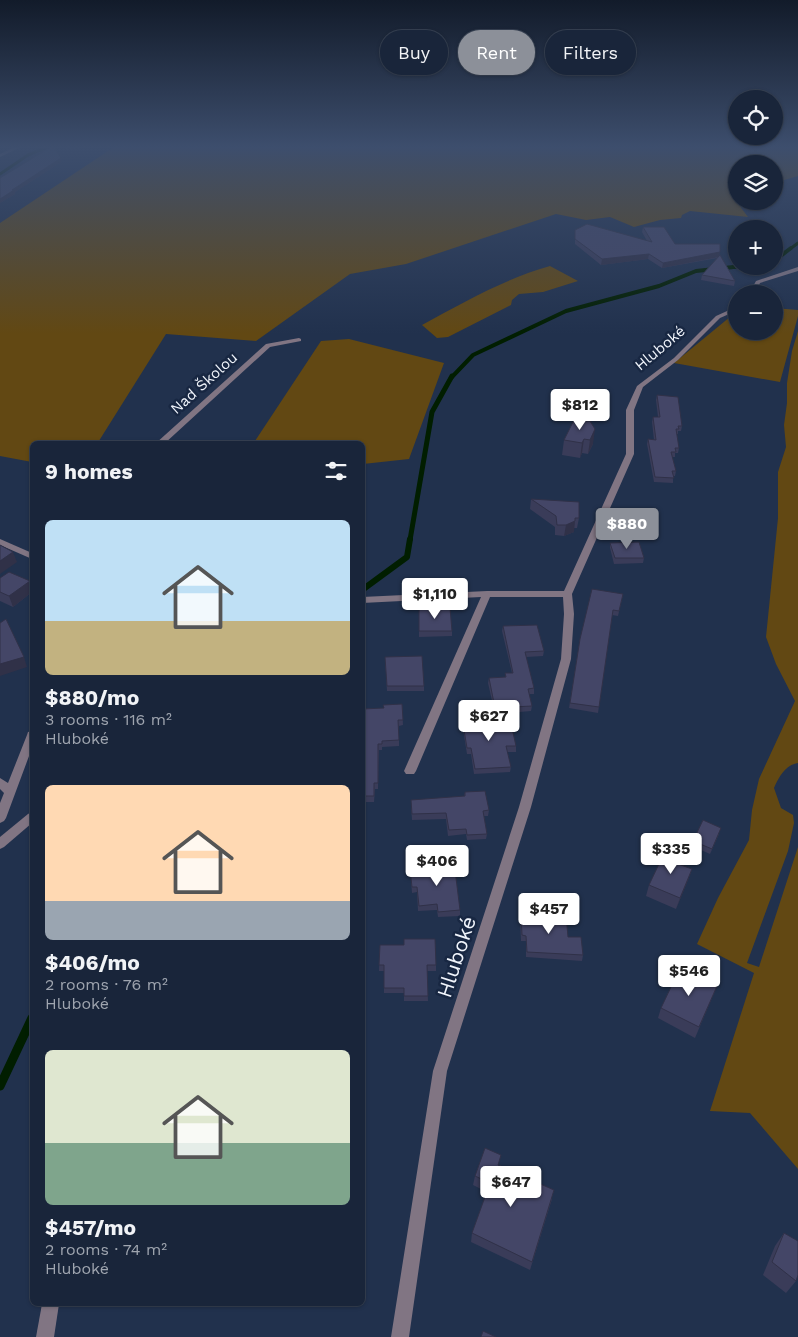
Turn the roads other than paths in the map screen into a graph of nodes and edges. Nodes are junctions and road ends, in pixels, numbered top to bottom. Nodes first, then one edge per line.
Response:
1 (798, 269) edge
2 (756, 285) edge
3 (728, 313) edge
4 (299, 340) dead end
5 (162, 441) edge
6 (0, 542) edge
7 (30, 555) edge
8 (486, 594) junction
9 (567, 594) junction
10 (365, 600) edge
11 (30, 740) edge
12 (410, 771) dead end
13 (0, 782) edge
14 (10, 792) junction
15 (0, 818) edge
16 (30, 820) edge
17 (0, 844) edge
18 (50, 1306) edge
19 (45, 1337) edge
20 (400, 1337) edge

1 - 2 street
3 - 9 street, Hluboké
4 - 5 street, Nad Školou
6 - 7 street
8 - 9 street
8 - 10 street
8 - 12 street
9 - 20 street, Hluboké
11 - 14 street
13 - 14 street
14 - 15 street
16 - 17 street
18 - 19 street

